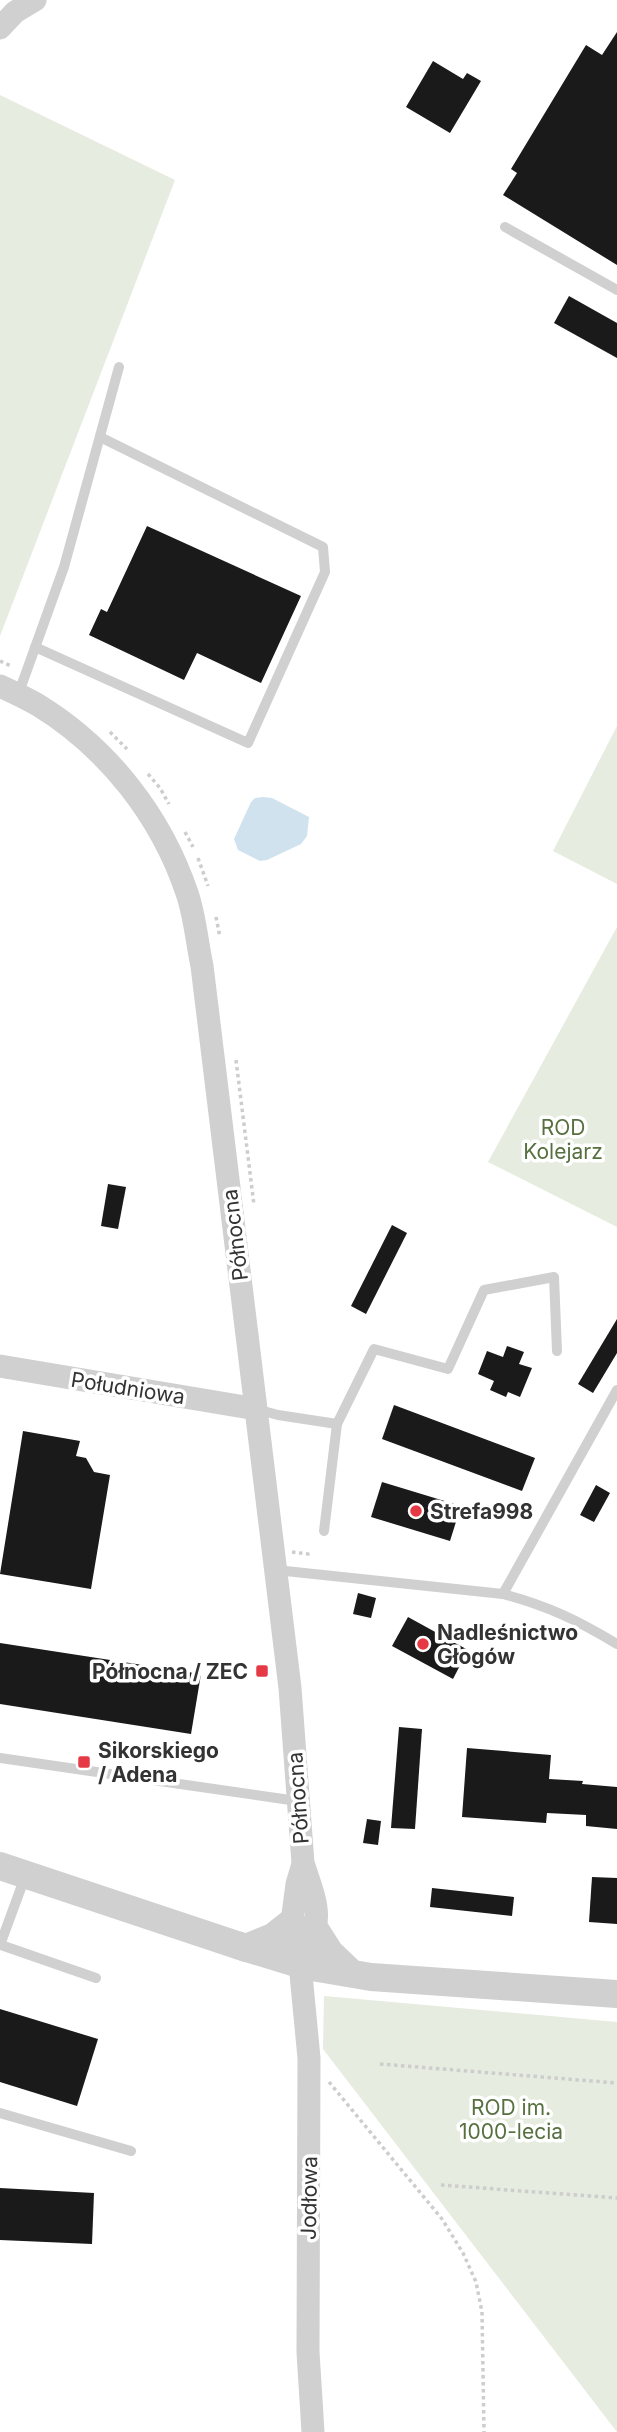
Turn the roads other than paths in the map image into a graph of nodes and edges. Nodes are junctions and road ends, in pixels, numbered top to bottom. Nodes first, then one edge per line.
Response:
1 (35, 0) edge
2 (0, 27) edge
3 (505, 227) dead end
4 (617, 290) edge
5 (119, 367) dead end
6 (100, 437) junction
7 (35, 648) junction
8 (9, 690) edge
9 (557, 1351) dead end
10 (0, 1367) edge
11 (617, 1390) edge
12 (256, 1409) junction
13 (337, 1424) junction
14 (324, 1531) dead end
15 (276, 1570) junction
16 (503, 1594) junction
17 (617, 1644) edge
18 (0, 1758) edge
19 (297, 1801) junction
20 (13, 1870) edge
21 (304, 1927) junction
22 (1, 1945) edge
23 (246, 1948) junction
24 (300, 1964) junction
25 (351, 1973) junction
26 (96, 1978) dead end
27 (617, 1994) edge
28 (0, 2113) edge
29 (131, 2151) dead end
30 (313, 2432) edge

1 - 2 street
3 - 4 lane
5 - 6 lane
6 - 7 lane
6 - 7 lane
7 - 8 lane
8 - 12 street, Północna
9 - 13 lane
10 - 12 street, Południowa
11 - 16 lane
12 - 13 lane
12 - 15 street, Północna
13 - 14 lane
15 - 16 lane
15 - 19 street, Północna
16 - 17 lane
18 - 19 lane
19 - 21 street, Północna
20 - 22 lane
20 - 23 street
21 - 23 street
21 - 24 street, Północna
21 - 25 street
22 - 26 lane
23 - 24 street
24 - 25 street
24 - 30 street, Jodłowa
25 - 27 street
28 - 29 lane

